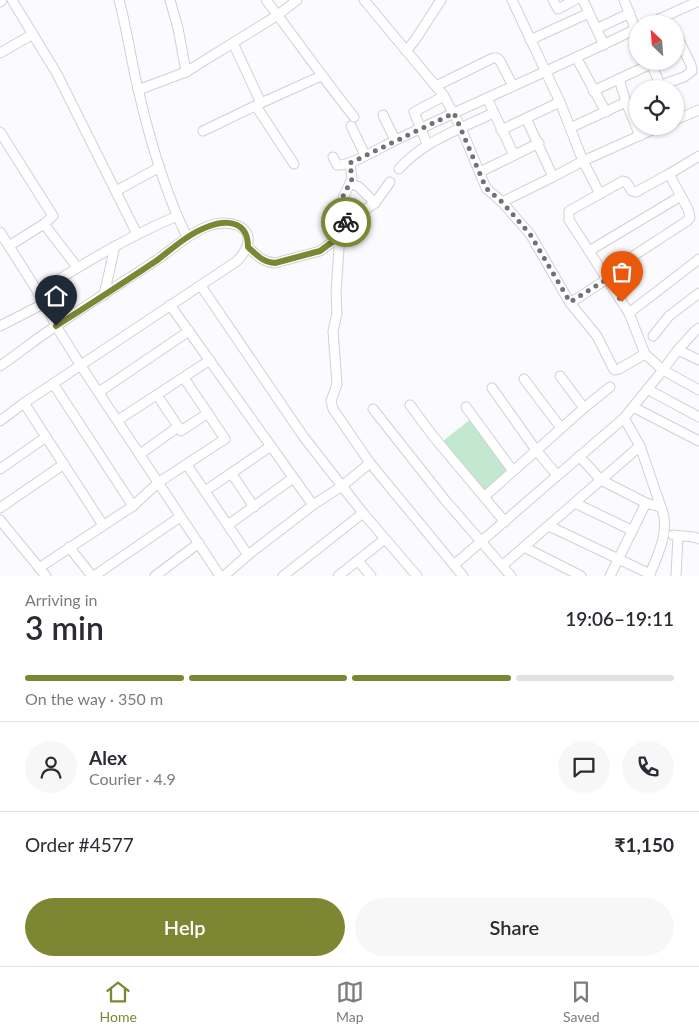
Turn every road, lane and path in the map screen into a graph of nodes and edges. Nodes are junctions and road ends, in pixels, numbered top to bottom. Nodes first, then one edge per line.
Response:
1 (12, 0) edge
2 (119, 0) edge
3 (170, 0) edge
4 (266, 0) edge
5 (297, 0) edge
6 (364, 0) edge
7 (441, 0) edge
8 (512, 0) edge
9 (553, 0) edge
10 (575, 0) edge
11 (583, 0) edge
12 (624, 0) edge
13 (694, 1) edge
14 (589, 13) junction
15 (630, 13) joint
16 (278, 15) junction
17 (666, 15) edge
18 (598, 28) junction
19 (33, 34) junction
20 (629, 34) edge
21 (530, 40) junction
22 (233, 43) junction
23 (604, 45) junction
24 (406, 50) junction
25 (684, 51) edge
26 (0, 53) edge
27 (576, 57) junction
28 (637, 70) edge
29 (545, 71) junction
30 (186, 72) junction
31 (321, 76) junction
32 (619, 79) junction
33 (677, 80) edge
34 (436, 86) junction
35 (513, 86) junction
36 (138, 90) junction
37 (593, 90) junction
38 (444, 96) junction
39 (487, 98) junction
40 (560, 102) junction
41 (626, 102) junction
42 (258, 104) junction
43 (699, 110) edge
44 (606, 112) junction
45 (454, 113) junction
46 (493, 113) junction
47 (383, 115) dead end
48 (684, 116) edge
49 (526, 118) junction
50 (421, 128) junction
51 (461, 128) junction
52 (570, 128) junction
53 (501, 130) junction
54 (0, 132) edge
55 (203, 132) dead end
56 (640, 136) joint
57 (395, 140) junction
58 (539, 143) junction
59 (427, 144) junction
60 (365, 155) junction
61 (514, 155) junction
62 (699, 156) edge
63 (333, 157) dead end
64 (584, 161) junction
65 (294, 164) dead end
66 (158, 168) junction
67 (399, 169) dead end
68 (480, 172) junction
69 (351, 174) junction
70 (669, 174) junction
71 (553, 177) junction
72 (390, 182) dead end
73 (116, 191) junction
74 (600, 194) junction
75 (681, 196) junction
76 (502, 202) junction
77 (375, 203) junction
78 (177, 216) junction
79 (346, 223) junction
80 (44, 224) junction
81 (0, 232) edge
82 (136, 234) junction
83 (340, 234) junction
84 (187, 237) junction
85 (9, 246) junction
86 (115, 246) junction
87 (248, 247) junction
88 (588, 251) junction
89 (699, 259) edge
90 (77, 267) junction
91 (606, 277) junction
92 (201, 286) junction
93 (38, 293) junction
94 (699, 293) edge
95 (104, 295) junction
96 (570, 302) junction
97 (45, 304) junction
98 (170, 305) junction
99 (629, 313) junction
100 (0, 326) edge
101 (56, 326) junction
102 (189, 331) junction
103 (697, 332) edge
104 (652, 336) dead end
105 (678, 350) junction
106 (645, 354) junction
107 (210, 360) junction
108 (699, 360) edge
109 (0, 366) edge
110 (81, 366) junction
111 (663, 370) junction
112 (560, 376) dead end
113 (184, 378) junction
114 (524, 379) dead end
115 (54, 385) junction
116 (610, 387) dead end
117 (492, 388) dead end
118 (648, 390) junction
119 (699, 390) edge
120 (99, 392) junction
121 (157, 395) junction
122 (24, 403) junction
123 (410, 405) dead end
124 (466, 407) dead end
125 (634, 407) junction
126 (584, 408) junction
127 (373, 409) dead end
128 (208, 413) junction
129 (699, 417) edge
130 (624, 418) junction
131 (118, 420) junction
132 (0, 421) edge
133 (178, 427) junction
134 (560, 428) junction
135 (46, 437) junction
136 (699, 441) edge
137 (271, 446) junction
138 (640, 446) junction
139 (536, 450) junction
140 (140, 454) junction
141 (579, 456) junction
142 (370, 463) junction
143 (64, 464) junction
144 (187, 465) junction
145 (0, 469) edge
146 (513, 471) junction
147 (232, 474) junction
148 (557, 475) junction
149 (294, 478) junction
150 (600, 480) junction
151 (160, 482) junction
152 (342, 486) junction
153 (205, 491) junction
154 (484, 497) junction
155 (575, 503) junction
156 (646, 503) junction
157 (313, 505) junction
158 (134, 506) junction
159 (254, 507) junction
160 (661, 507) junction
161 (0, 508) edge
162 (363, 513) junction
163 (180, 517) junction
164 (0, 520) edge
165 (506, 522) junction
166 (228, 524) junction
167 (103, 525) junction
168 (549, 526) junction
169 (631, 530) junction
170 (665, 534) junction
171 (678, 536) junction
172 (385, 539) junction
173 (699, 539) edge
174 (481, 542) junction
175 (199, 543) junction
176 (68, 547) junction
177 (524, 547) junction
178 (248, 555) junction
179 (619, 558) junction
180 (358, 561) junction
181 (454, 565) junction
182 (502, 566) junction
183 (39, 568) junction
184 (576, 575) edge
185 (650, 575) edge
186 (46, 576) edge
187 (93, 576) edge
188 (155, 576) edge
189 (220, 576) edge
190 (224, 576) edge
191 (283, 576) edge
192 (338, 576) edge
193 (371, 576) edge
194 (417, 576) edge
195 (463, 576) edge
196 (511, 576) edge
197 (610, 576) edge
198 (676, 576) edge

1 - 19 street
2 - 36 street
3 - 30 street
4 - 16 street
5 - 16 street
6 - 24 street
7 - 24 street
8 - 21 street
9 - 10 street
11 - 14 street
12 - 15 street
13 - 17 street
14 - 18 street
14 - 21 street
15 - 18 street
16 - 22 street
16 - 31 street
18 - 23 street
19 - 26 street
19 - 73 street
20 - 23 street
21 - 29 street
22 - 30 street
22 - 42 street
23 - 27 street
24 - 34 street
25 - 33 street
27 - 29 street
27 - 37 street
28 - 32 street
29 - 35 street
29 - 40 street
30 - 36 street
31 - 42 street
31 - 60 street
32 - 37 street
32 - 41 street
34 - 35 street
34 - 38 street
35 - 39 street
36 - 66 street
37 - 44 street
38 - 45 street
38 - 50 street
39 - 45 street
39 - 46 street
40 - 49 street
40 - 52 street
41 - 44 street
41 - 56 street
42 - 55 street
42 - 65 street
43 - 48 street
44 - 52 street
45 - 50 street
45 - 51 street
46 - 51 street
46 - 53 street
47 - 57 street
49 - 53 street
49 - 58 street
50 - 57 street
50 - 59 street
51 - 59 street
51 - 68 street
52 - 64 street
53 - 61 street
54 - 80 street
56 - 64 street
57 - 60 street
58 - 61 street
58 - 71 street
59 - 67 street
60 - 69 street
61 - 68 street
62 - 70 street
63 - 69 street
64 - 71 street
64 - 74 street
66 - 73 street
66 - 78 street
68 - 76 street
69 - 77 street
69 - 79 street
70 - 74 street
70 - 75 street
71 - 76 street
72 - 77 street
73 - 82 street
74 - 88 street
75 - 88 street
75 - 91 street
76 - 96 street
77 - 79 street
78 - 82 street
78 - 84 street
79 - 83 street
80 - 85 street
80 - 90 street
81 - 85 street
82 - 86 street
83 - 87 street
83 - 142 street
84 - 87 street
84 - 95 street
85 - 93 street
86 - 90 street
86 - 95 street
87 - 92 street
88 - 91 street
89 - 99 street
90 - 93 street
91 - 96 street
91 - 99 street
92 - 98 street
92 - 152 street
93 - 97 street
94 - 104 street
95 - 101 street
96 - 106 street
97 - 100 street
97 - 101 street
98 - 102 street
98 - 110 street
99 - 106 street
101 - 109 street
101 - 110 street
102 - 107 street
102 - 120 street
103 - 105 street
105 - 108 street
105 - 111 street
106 - 111 street
107 - 113 street
107 - 137 street
110 - 115 street
110 - 120 street
111 - 118 street
111 - 119 street
112 - 126 street
113 - 121 street
113 - 128 street
114 - 134 street
115 - 122 street
115 - 158 street
116 - 126 street
117 - 139 street
118 - 125 street
118 - 129 street
120 - 131 street
121 - 131 street
121 - 133 street
122 - 132 street
122 - 135 street
123 - 154 street
124 - 146 street
125 - 130 street
125 - 136 street
126 - 134 street
127 - 174 street
128 - 133 street
128 - 144 street
130 - 138 street
130 - 141 street
131 - 140 street
133 - 140 street
134 - 139 street
135 - 143 street
135 - 145 street
137 - 147 street
137 - 149 street
138 - 150 street
138 - 160 street
139 - 146 street
139 - 148 street
140 - 151 street
141 - 148 street
141 - 150 street
142 - 152 street
142 - 181 street
143 - 161 street
143 - 167 street
144 - 151 street
144 - 153 street
146 - 154 street
147 - 153 street
147 - 159 street
148 - 165 street
149 - 157 street
149 - 159 street
150 - 155 street
150 - 156 street
151 - 158 street
151 - 163 street
152 - 157 street
152 - 162 street
153 - 166 street
154 - 165 street
155 - 168 street
155 - 169 street
156 - 160 street
156 - 169 street
157 - 178 street
158 - 167 street
159 - 166 street
160 - 170 street
162 - 172 street
162 - 191 street
163 - 175 street
163 - 187 street
164 - 183 street
165 - 174 street
166 - 178 street
167 - 176 street
168 - 177 street
168 - 179 street
169 - 179 street
170 - 171 street
170 - 185 street
171 - 173 street
171 - 198 street
172 - 180 street
172 - 194 street
174 - 181 street
174 - 182 street
175 - 188 street
175 - 189 street
176 - 183 street
176 - 187 street
177 - 182 street
177 - 184 street
178 - 190 street
179 - 185 street
179 - 197 street
180 - 192 street
180 - 193 street
181 - 195 street
182 - 196 street
183 - 186 street

